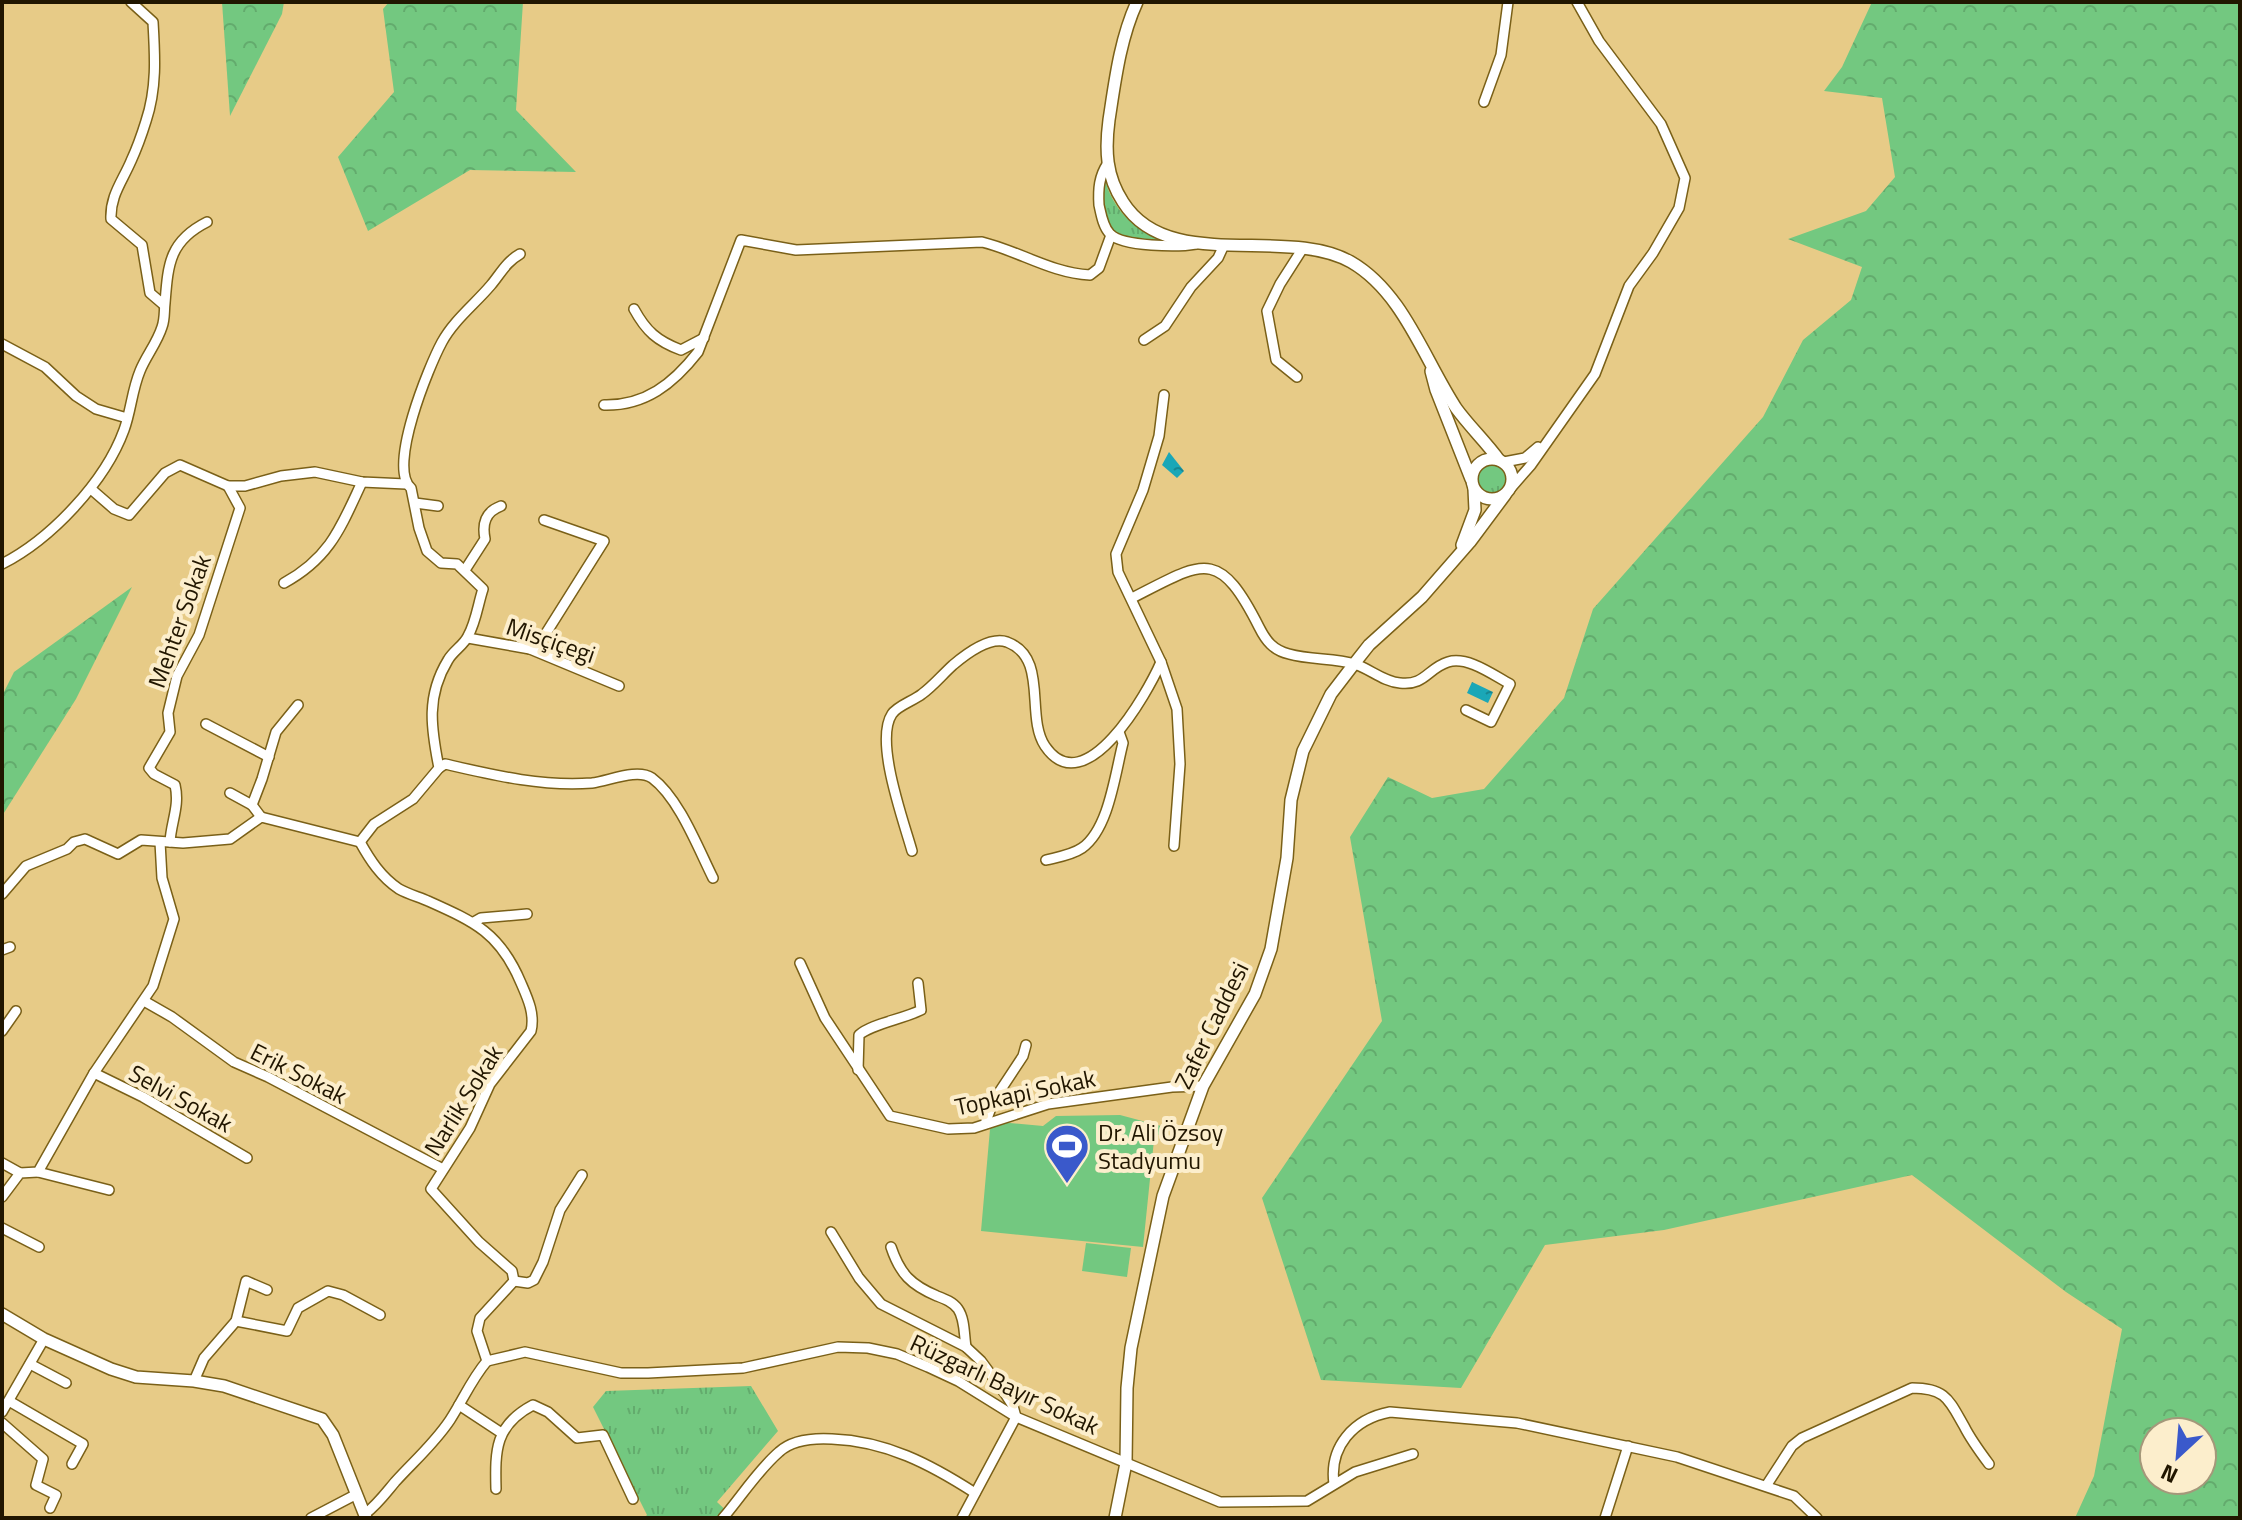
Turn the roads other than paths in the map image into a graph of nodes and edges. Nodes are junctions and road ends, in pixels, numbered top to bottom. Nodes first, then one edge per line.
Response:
1 (131, 2) edge
2 (1137, 2) edge
3 (1508, 2) edge
4 (1577, 2) edge
5 (1484, 102) dead end
6 (1108, 163) junction
7 (207, 222) dead end
8 (1111, 235) junction
9 (1202, 242) junction
10 (1224, 245) junction
11 (1303, 248) junction
12 (520, 254) dead end
13 (164, 305) junction
14 (634, 309) dead end
15 (704, 338) junction
16 (1144, 340) dead end
17 (2, 344) edge
18 (1430, 367) junction
19 (1297, 377) dead end
20 (1164, 395) dead end
21 (604, 405) dead end
22 (127, 418) junction
23 (1547, 439) junction
24 (1501, 461) junction
25 (362, 482) junction
26 (406, 484) junction
27 (1473, 485) junction
28 (228, 486) junction
29 (91, 489) junction
30 (1508, 492) junction
31 (415, 503) junction
32 (438, 506) dead end
33 (501, 506) dead end
34 (544, 520) dead end
35 (1458, 553) junction
36 (2, 564) edge
37 (465, 570) junction
38 (284, 583) dead end
39 (1132, 598) junction
40 (468, 638) junction
41 (530, 649) junction
42 (1161, 662) junction
43 (1354, 664) junction
44 (619, 686) dead end
45 (298, 705) dead end
46 (1466, 710) dead end
47 (206, 724) dead end
48 (1119, 732) junction
49 (269, 757) junction
50 (439, 768) junction
51 (230, 793) dead end
52 (252, 805) junction
53 (261, 817) junction
54 (355, 840) junction
55 (165, 842) junction
56 (1174, 846) dead end
57 (912, 851) dead end
58 (1046, 860) dead end
59 (713, 878) dead end
60 (2, 894) edge
61 (527, 914) dead end
62 (474, 922) junction
63 (800, 963) dead end
64 (918, 983) dead end
65 (144, 1001) junction
66 (16, 1011) dead end
67 (2, 1031) edge
68 (1026, 1045) dead end
69 (858, 1070) junction
70 (94, 1073) junction
71 (1203, 1086) junction
72 (985, 1124) junction
73 (247, 1158) dead end
74 (2, 1163) edge
75 (443, 1169) junction
76 (38, 1172) junction
77 (20, 1173) junction
78 (582, 1175) dead end
79 (109, 1190) dead end
80 (2, 1197) edge
81 (2, 1228) edge
82 (831, 1232) dead end
83 (39, 1247) dead end
84 (891, 1247) dead end
85 (514, 1281) junction
86 (267, 1290) dead end
87 (2, 1314) edge
88 (380, 1315) dead end
89 (236, 1321) junction
90 (44, 1339) junction
91 (966, 1347) junction
92 (487, 1361) junction
93 (30, 1364) junction
94 (194, 1381) junction
95 (66, 1383) dead end
96 (9, 1401) junction
97 (459, 1405) junction
98 (2, 1412) edge
99 (1016, 1417) junction
100 (2, 1423) edge
101 (500, 1432) junction
102 (1628, 1446) junction
103 (1413, 1454) dead end
104 (1126, 1463) junction
105 (72, 1464) dead end
106 (1989, 1464) dead end
107 (1334, 1484) junction
108 (1766, 1486) junction
109 (496, 1489) dead end
110 (975, 1493) junction
111 (633, 1499) dead end
112 (50, 1508) dead end
113 (362, 1508) edge
114 (311, 1518) edge
115 (723, 1518) edge
116 (962, 1518) edge
117 (1115, 1518) edge
118 (1605, 1518) edge
119 (1817, 1518) edge

1 - 13 street
2 - 6 street
3 - 5 street
4 - 23 street, Zafer Caddesi
6 - 8 street
6 - 9 street
7 - 13 street
8 - 9 street
8 - 15 street
9 - 10 street
10 - 11 street
10 - 16 street
11 - 18 street
11 - 19 street
12 - 26 street
13 - 22 street
14 - 15 street
15 - 21 street
17 - 22 street
18 - 24 street
18 - 27 street, Zafer Caddesi
20 - 39 street
22 - 29 street
23 - 24 street
23 - 30 street, Zafer Caddesi
24 - 27 street
24 - 30 street
25 - 26 street
25 - 28 street
25 - 38 street
26 - 31 street
27 - 30 street
27 - 35 street, Zafer Caddesi
28 - 29 street
28 - 55 street, Mehter Sokak
29 - 36 street
30 - 35 street, Zafer Caddesi
31 - 32 street
31 - 37 street
33 - 37 street
34 - 41 street
35 - 43 street, Zafer Caddesi
37 - 40 street
39 - 42 street
39 - 43 street
40 - 41 street, Misçiçegi
40 - 50 street
41 - 44 street, Misçiçegi
42 - 48 street
42 - 56 street
43 - 46 street
43 - 71 street, Zafer Caddesi
45 - 49 street
47 - 49 street
48 - 57 street
48 - 58 street
49 - 52 street
50 - 54 street
50 - 59 street
51 - 52 street
52 - 53 street
53 - 54 street
53 - 55 street
54 - 62 street, Narlik Sokak
55 - 60 street
55 - 65 street
61 - 62 street
62 - 75 street, Narlik Sokak
63 - 69 street, Topkapi Sokak
64 - 69 street
65 - 70 street
65 - 75 street, Erik Sokak
66 - 67 street
68 - 72 street
69 - 72 street, Topkapi Sokak
70 - 73 street, Selvi Sokak
70 - 76 street
71 - 72 street, Topkapi Sokak
71 - 104 street, Zafer Caddesi
74 - 77 street
75 - 85 street, Narlik Sokak
76 - 77 street
76 - 79 street
77 - 80 street
78 - 85 street
81 - 83 street
82 - 91 street
84 - 91 street
85 - 92 street
86 - 89 street
87 - 90 street
88 - 89 street
89 - 94 street
90 - 93 street
90 - 94 street
91 - 99 street
92 - 97 street
92 - 99 street, Rüzgarlı Bayır Sokak
93 - 95 street
93 - 96 street
94 - 113 street
96 - 98 street
96 - 105 street
97 - 101 street
97 - 113 street
99 - 104 street, Rüzgarlı Bayır Sokak
99 - 110 street
100 - 112 street
101 - 109 street
101 - 111 street
102 - 107 street
102 - 108 street
102 - 118 street
103 - 107 street
104 - 107 street, Rüzgarlı Bayır Sokak
104 - 117 street, Zafer Caddesi
106 - 108 street
108 - 119 street
110 - 115 street
110 - 116 street
113 - 114 street

